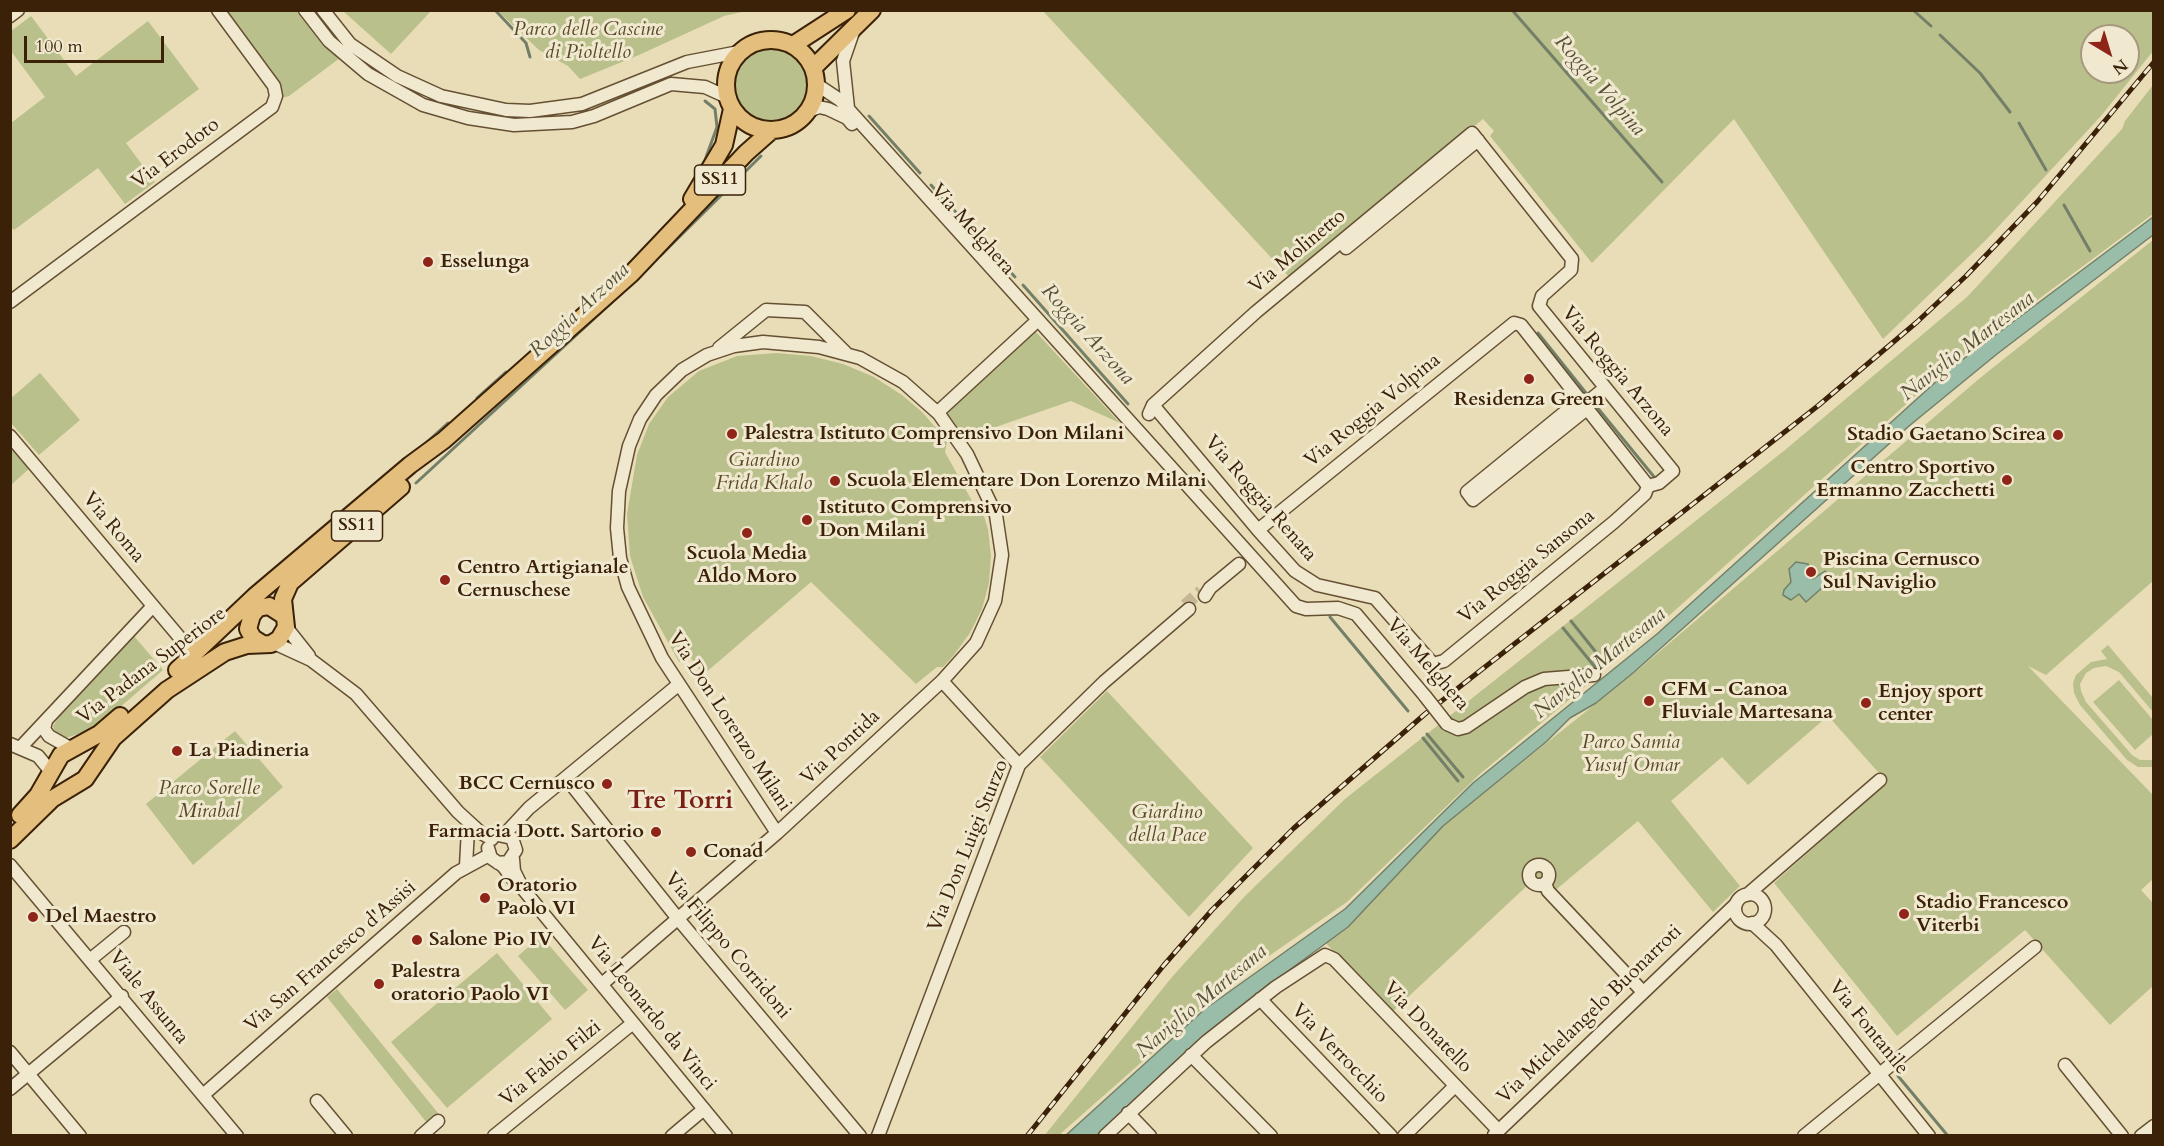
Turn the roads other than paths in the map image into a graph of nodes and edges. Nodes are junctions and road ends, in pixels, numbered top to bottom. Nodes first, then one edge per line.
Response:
1 (18, 10) edge
2 (218, 10) edge
3 (305, 10) edge
4 (323, 10) edge
5 (847, 10) edge
6 (872, 10) edge
7 (10, 16) edge
8 (857, 25) junction
9 (793, 45) junction
10 (739, 52) junction
11 (814, 76) junction
12 (729, 103) junction
13 (808, 111) junction
14 (852, 115) junction
15 (772, 130) junction
16 (670, 233) junction
17 (1570, 271) joint
18 (10, 302) edge
19 (1036, 322) junction
20 (714, 352) junction
21 (846, 354) junction
22 (1605, 388) junction
23 (1585, 404) junction
24 (1154, 410) junction
25 (938, 412) junction
26 (1133, 428) junction
27 (10, 436) edge
28 (444, 440) junction
29 (1673, 471) joint
30 (1647, 490) junction
31 (1258, 530) junction
32 (308, 552) junction
33 (1239, 564) dead end
34 (1205, 592) tunnel mouth
35 (153, 606) junction
36 (1187, 607) tunnel mouth
37 (256, 612) junction
38 (284, 621) junction
39 (268, 643) junction
40 (186, 645) dead end
41 (311, 660) junction
42 (1432, 663) joint
43 (177, 670) junction
44 (1594, 675) dead end
45 (942, 681) junction
46 (678, 685) junction
47 (46, 721) junction
48 (15, 746) edge
49 (74, 747) junction
50 (93, 763) junction
51 (1019, 765) junction
52 (52, 773) junction
53 (567, 778) junction
54 (1880, 780) dead end
55 (68, 787) junction
56 (458, 812) junction
57 (468, 829) junction
58 (777, 833) junction
59 (11, 837) edge
60 (504, 838) junction
61 (492, 856) junction
62 (513, 859) junction
63 (10, 865) edge
64 (466, 866) junction
65 (1768, 877) junction
66 (10, 882) edge
67 (1545, 883) dead end
68 (27, 886) junction
69 (523, 889) junction
70 (1747, 894) junction
71 (1761, 899) junction
72 (1737, 910) junction
73 (679, 920) junction
74 (1757, 920) junction
75 (124, 932) dead end
76 (2035, 947) dead end
77 (91, 959) junction
78 (602, 984) junction
79 (1643, 992) junction
80 (122, 996) junction
81 (1260, 999) junction
82 (633, 1023) junction
83 (10, 1052) edge
84 (1191, 1055) junction
85 (2065, 1065) dead end
86 (29, 1074) junction
87 (1879, 1074) junction
88 (1455, 1086) junction
89 (10, 1089) edge
90 (203, 1095) junction
91 (317, 1101) dead end
92 (704, 1109) junction
93 (1128, 1113) junction
94 (438, 1121) dead end
95 (2154, 1126) edge
96 (1495, 1133) edge
97 (236, 1135) edge
98 (80, 1136) edge
99 (346, 1136) edge
100 (421, 1136) edge
101 (494, 1136) edge
102 (672, 1136) edge
103 (726, 1136) edge
104 (860, 1136) edge
105 (878, 1136) edge
106 (1105, 1136) edge
107 (1150, 1136) edge
108 (1271, 1136) edge
109 (1391, 1136) edge
110 (1404, 1136) edge
111 (1804, 1136) edge
112 (1929, 1136) edge
113 (2122, 1136) edge
114 (2141, 1136) edge

1 - 7 street
2 - 18 street, Via Erodoto
3 - 12 street
4 - 10 street
5 - 9 main road
6 - 8 main road
8 - 11 main road
8 - 14 street, Via Melghera
9 - 10 main road
9 - 11 main road
10 - 12 main road, SS11
11 - 13 main road
11 - 14 street, Via Melghera
12 - 15 main road
12 - 16 main road, SS11
13 - 15 main road, SS11
13 - 19 street, Via Melghera
14 - 19 street, Via Melghera
15 - 16 main road, SS11
16 - 28 main road, SS11
17 - 22 street, Via Roggia Arzona
17 - 24 street, Via Molinetto
19 - 25 street
19 - 26 street, Via Melghera
20 - 21 street, Via Don Lorenzo Milani
20 - 21 street, Via Don Lorenzo Milani
20 - 46 street, Via Don Lorenzo Milani
21 - 25 street, Via Don Lorenzo Milani
22 - 23 street
22 - 29 street, Via Roggia Arzona
23 - 23 street
23 - 30 street
23 - 31 street, Via Roggia Volpina
24 - 26 street, Via Molinetto
24 - 31 street, Via Roggia Renata
25 - 45 street, Via Don Lorenzo Milani
26 - 44 street, Via Melghera, bridge
27 - 35 street, Via Roma
28 - 32 main road, Via Padana Superiore / SS11
28 - 38 main road, SS11
29 - 30 street, Via Roggia Sansona
30 - 42 street, Via Roggia Sansona
31 - 42 street, Via Roggia Renata
32 - 37 main road, Via Padana Superiore / SS11
32 - 43 main road, SS11
33 - 34 street
35 - 40 street, Via Roma
35 - 47 street
36 - 51 street, Via Don Luigi Sturzo
37 - 38 main road
37 - 39 main road, Via Padana Superiore
37 - 43 main road, Via Padana Superiore / SS11
38 - 39 main road, SS11
38 - 41 street, Via Leonardo da Vinci
39 - 41 street, Via Leonardo da Vinci
39 - 50 main road, Via Padana Superiore / SS11
41 - 56 street, Via Leonardo da Vinci
43 - 49 main road, Via Padana Superiore / SS11
45 - 51 street
45 - 58 street, Via Pontida
46 - 53 street
46 - 58 street, Via Don Lorenzo Milani
47 - 48 street
47 - 49 street
48 - 52 street
49 - 50 main road
49 - 52 main road, SS11
50 - 55 main road, SS11
51 - 105 street, Via Don Luigi Sturzo
52 - 55 main road
52 - 59 main road, SS11
53 - 60 street
53 - 73 street, Via Filippo Corridoni
54 - 65 street
55 - 59 main road, SS11
56 - 57 street, Via Leonardo da Vinci
56 - 60 street, Via Leonardo da Vinci
57 - 61 street, Via Leonardo da Vinci
57 - 64 street
58 - 73 street, Via Pontida
60 - 61 street
60 - 62 street
61 - 62 street, Via San Francesco d'Assisi
61 - 64 street, Via San Francesco d'Assisi
61 - 69 street, Via Leonardo da Vinci
62 - 69 street, Via Leonardo da Vinci
63 - 68 street, Viale Assunta
64 - 90 street, Via San Francesco d'Assisi
65 - 70 street
65 - 71 street
66 - 68 street
67 - 79 street
68 - 77 street, Viale Assunta
69 - 78 street, Via Leonardo da Vinci
70 - 71 street
70 - 72 street
71 - 74 street
72 - 74 street
72 - 79 street, Via Michelangelo Buonarroti
73 - 78 street, Via Pontida
73 - 104 street, Via Filippo Corridoni
74 - 87 street, Via Fontanile
75 - 77 street
76 - 87 street
77 - 80 street, Viale Assunta
78 - 82 street, Via Leonardo da Vinci
79 - 96 street, Via Michelangelo Buonarroti
80 - 86 street
80 - 90 street, Viale Assunta
81 - 84 street
81 - 88 street, Via Donatello
81 - 109 street, Via Verrocchio
82 - 92 street, Via Leonardo da Vinci
82 - 101 street, Via Fabio Filzi
83 - 86 street
84 - 93 street
84 - 108 street
85 - 113 street
86 - 89 street
86 - 98 street
87 - 111 street
87 - 112 street, Via Fontanile
88 - 96 street, Via Donatello
88 - 110 street
90 - 97 street, Viale Assunta
91 - 99 street
92 - 102 street
92 - 103 street, Via Leonardo da Vinci
93 - 106 street
93 - 107 street
94 - 100 street
95 - 114 street

